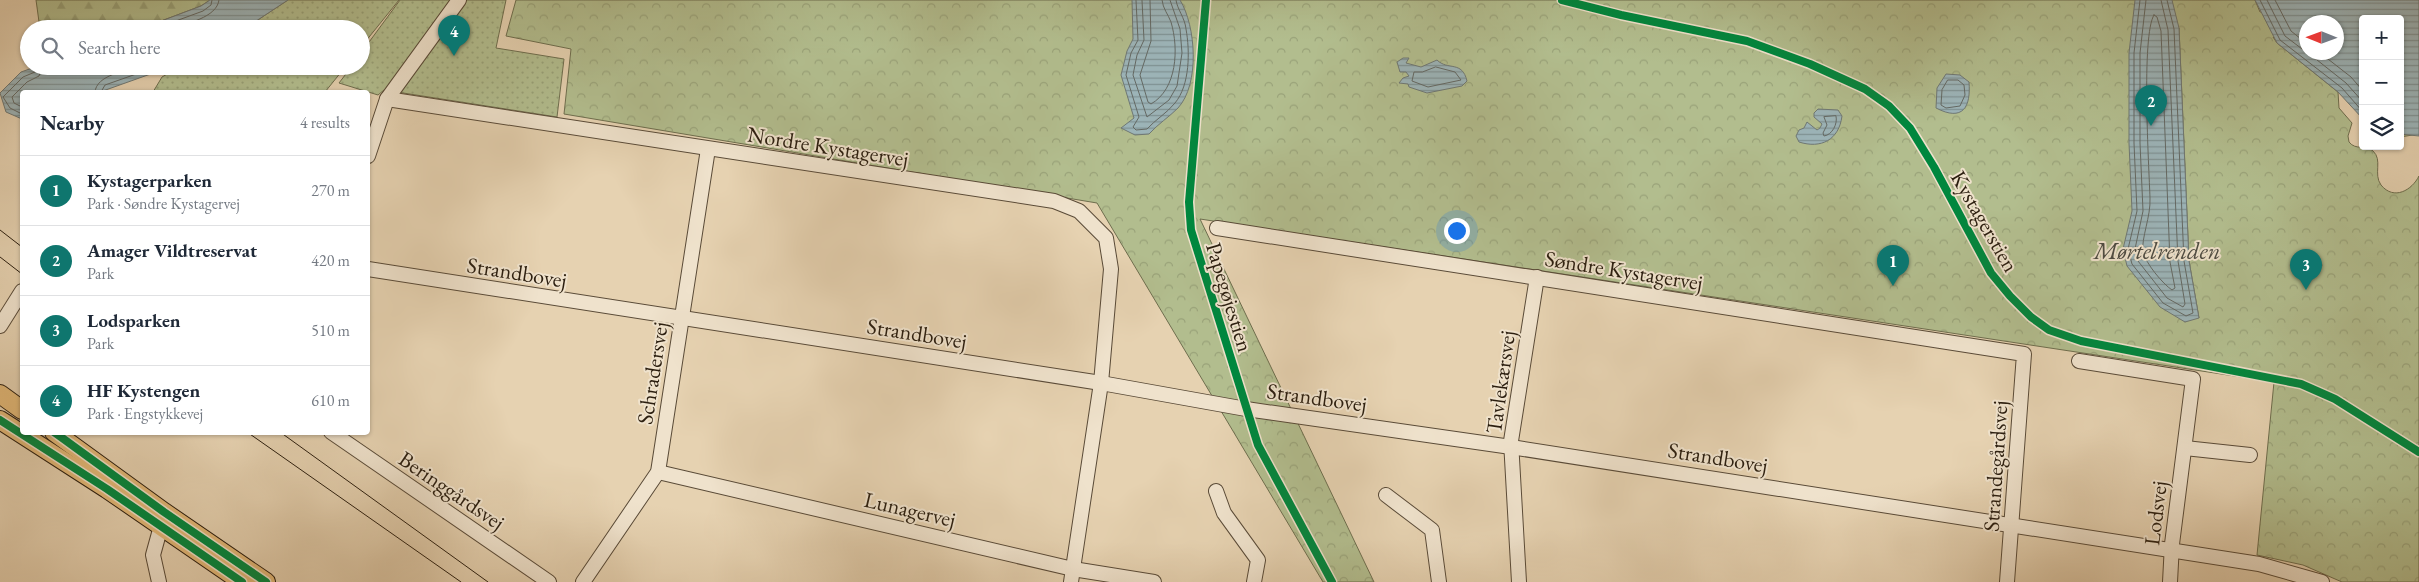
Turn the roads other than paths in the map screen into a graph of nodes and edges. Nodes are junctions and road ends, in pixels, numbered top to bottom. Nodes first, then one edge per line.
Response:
1 (459, 0) edge
2 (387, 99) junction
3 (708, 148) junction
4 (370, 150) edge
5 (1217, 228) dead end
6 (370, 269) edge
7 (1537, 277) junction
8 (20, 294) edge
9 (681, 318) junction
10 (0, 326) edge
11 (2024, 354) joint
12 (2079, 361) dead end
13 (1101, 383) junction
14 (0, 394) edge
15 (20, 409) edge
16 (0, 420) edge
17 (20, 433) edge
18 (23, 435) edge
19 (58, 435) edge
20 (335, 435) edge
21 (1511, 447) junction
22 (2185, 448) junction
23 (2250, 455) dead end
24 (658, 472) junction
25 (1216, 491) dead end
26 (1386, 495) dead end
27 (2012, 524) junction
28 (161, 526) junction
29 (2172, 550) junction
30 (1072, 576) edge
31 (2304, 579) edge
32 (159, 582) edge
33 (242, 582) edge
34 (266, 582) edge
35 (549, 582) edge
36 (583, 582) edge
37 (1154, 582) edge
38 (1254, 582) edge
39 (1439, 582) edge
40 (1519, 582) edge
41 (2007, 582) edge
42 (2170, 582) edge
43 (2322, 582) edge

1 - 2 street
2 - 3 street, Nordre Kystagervej
2 - 4 street
3 - 9 street, Schradersvej
3 - 13 street, Nordre Kystagervej
5 - 7 street, Søndre Kystagervej
6 - 9 street, Strandbovej
7 - 11 street, Søndre Kystagervej
7 - 21 street, Tavlekærsvej
8 - 10 street
9 - 13 street, Strandbovej
9 - 24 street, Schradersvej
11 - 27 street, Strandegårdsvej
12 - 22 street, Lodsvej
13 - 21 street, Strandbovej
13 - 30 street, Nordre Kystagervej
14 - 15 main road
16 - 17 main road
18 - 28 main road
19 - 34 main road
20 - 35 street, Beringgårdsvej
21 - 27 street, Strandbovej
21 - 40 street, Tavlekærsvej
22 - 23 street
22 - 29 street, Lodsvej
24 - 30 street, Lunagervej
24 - 36 street, Schradersvej
25 - 38 street
26 - 39 street
27 - 29 street, Strandbovej
27 - 41 street, Strandegårdsvej
28 - 32 street
28 - 33 main road
29 - 31 street, Strandbovej
29 - 42 street, Lodsvej
30 - 37 street, Lunagervej
31 - 43 street, Strandbovej

